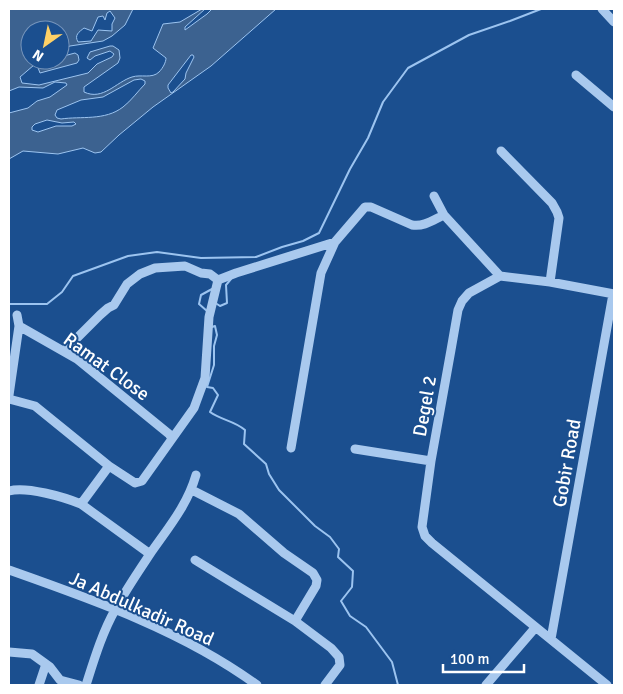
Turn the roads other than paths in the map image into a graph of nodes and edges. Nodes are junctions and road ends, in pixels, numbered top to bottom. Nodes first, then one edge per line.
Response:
1 (602, 9) edge
2 (614, 22) edge
3 (576, 75) dead end
4 (614, 108) edge
5 (500, 151) dead end
6 (434, 196) dead end
7 (444, 215) junction
8 (335, 242) junction
9 (500, 276) junction
10 (218, 280) junction
11 (550, 282) junction
12 (614, 294) edge
13 (17, 315) dead end
14 (19, 326) junction
15 (64, 351) junction
16 (9, 397) edge
17 (172, 438) junction
18 (291, 448) dead end
19 (355, 449) dead end
20 (431, 461) junction
21 (109, 466) junction
22 (196, 475) dead end
23 (192, 490) junction
24 (9, 491) edge
25 (81, 504) junction
26 (150, 554) junction
27 (195, 560) dead end
28 (9, 570) edge
29 (115, 610) junction
30 (295, 621) junction
31 (535, 628) junction
32 (551, 639) junction
33 (9, 652) edge
34 (46, 664) junction
35 (60, 680) junction
36 (40, 682) edge
37 (79, 685) edge
38 (86, 685) edge
39 (257, 685) edge
40 (325, 685) edge
41 (486, 685) edge
42 (607, 685) edge

1 - 2 street
3 - 4 street
5 - 11 street
6 - 7 street
7 - 8 street
7 - 9 street
8 - 10 street
8 - 18 street
9 - 11 street
9 - 20 street, Degel 2
10 - 15 street
10 - 17 street
11 - 12 street
12 - 32 street, Gobir Road
13 - 14 street
14 - 15 street, Ramat Close
14 - 16 street
15 - 17 street, Ramat Close
16 - 21 street
17 - 21 street
19 - 20 street
20 - 31 street, Degel 2
21 - 25 street
22 - 23 street
23 - 26 street
23 - 30 street
24 - 25 street
25 - 26 street
26 - 29 street
27 - 30 street
28 - 29 street, Ja Abdulkadir Road
29 - 38 street
29 - 39 street, Ja Abdulkadir Road
30 - 40 street
31 - 32 street
31 - 41 street
32 - 42 street
33 - 34 street
34 - 35 street
34 - 36 street
35 - 36 street
35 - 37 street

